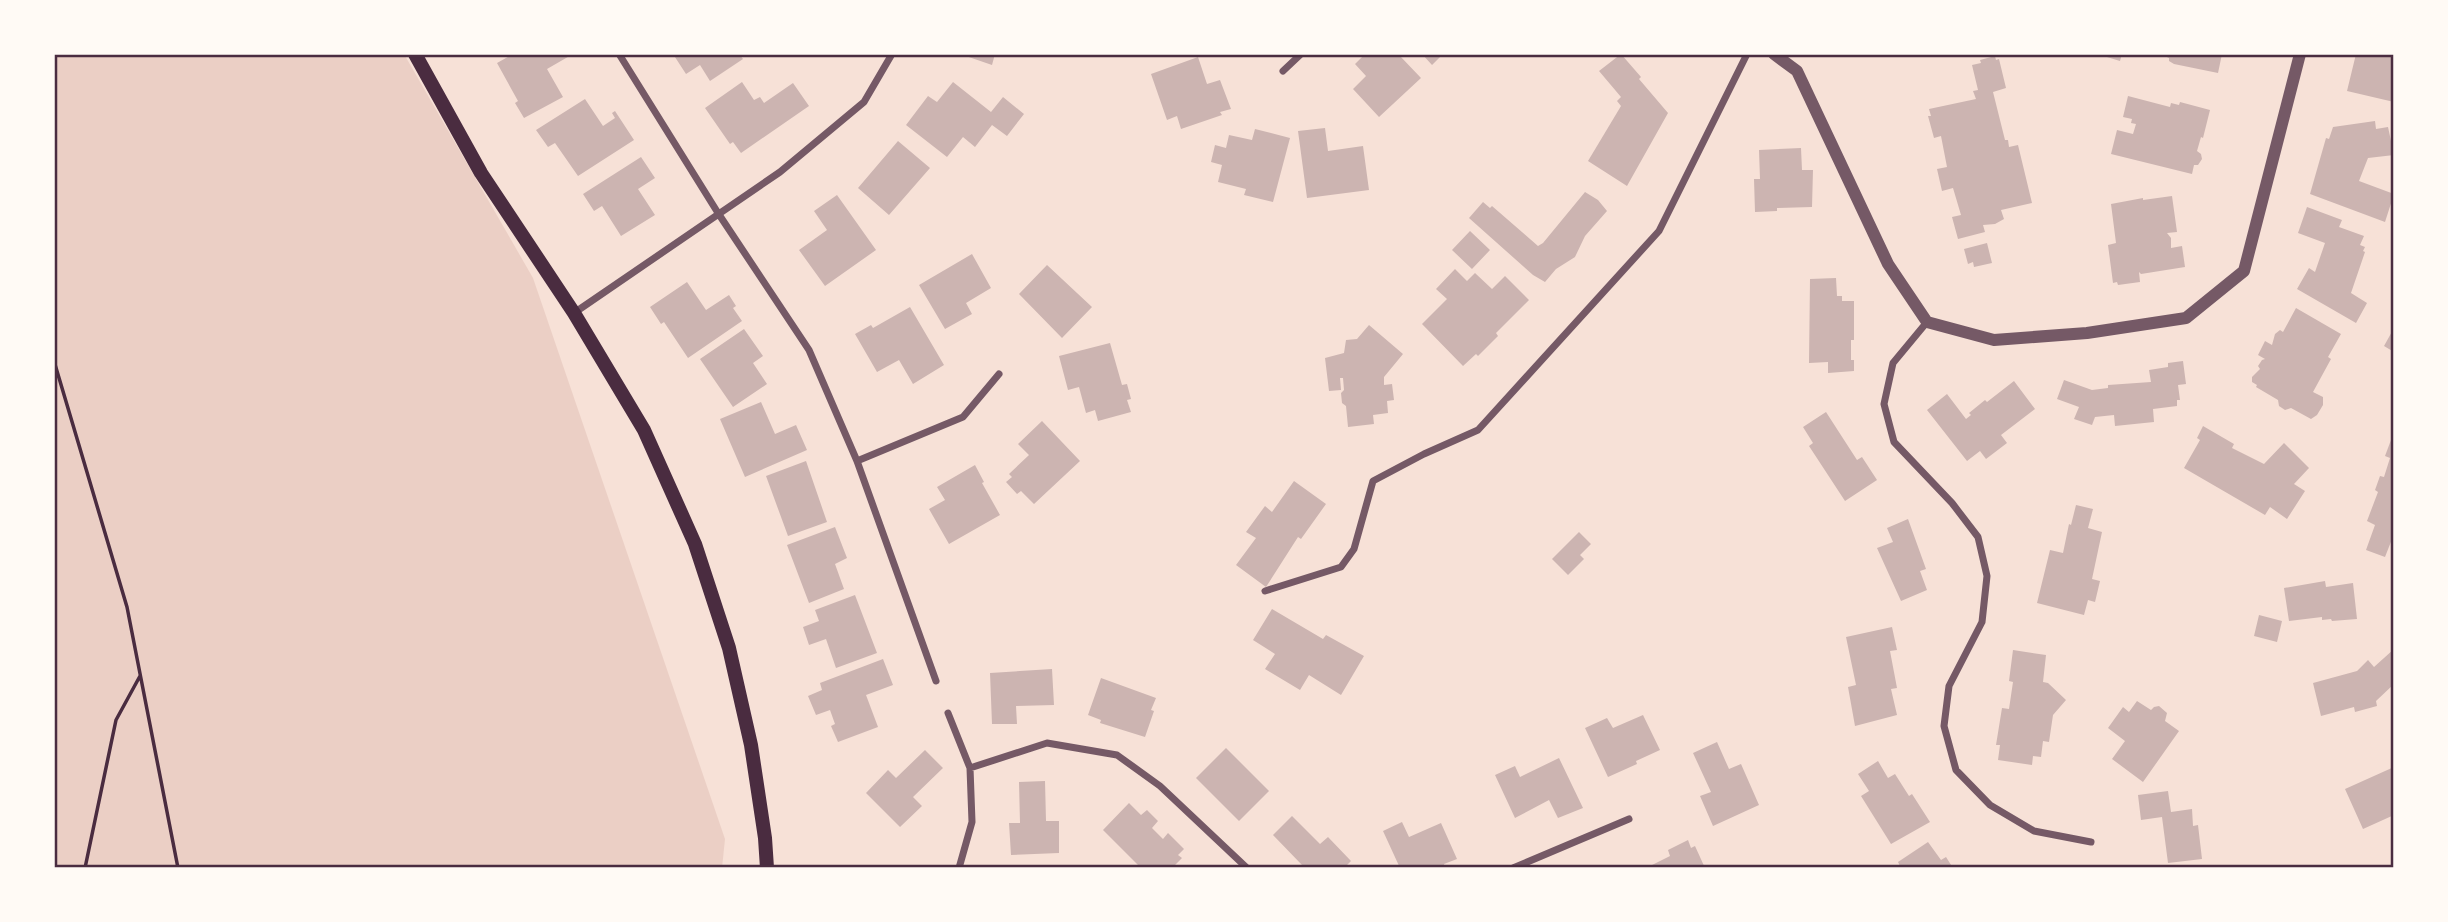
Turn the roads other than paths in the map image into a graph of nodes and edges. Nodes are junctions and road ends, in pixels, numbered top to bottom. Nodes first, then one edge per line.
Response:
1 (415, 54) edge
2 (620, 54) edge
3 (892, 54) edge
4 (1301, 54) edge
5 (1747, 54) edge
6 (1774, 54) edge
7 (2300, 54) edge
8 (1283, 71) dead end
9 (718, 213) junction
10 (574, 313) junction
11 (1927, 322) junction
12 (999, 374) dead end
13 (857, 461) junction
14 (1265, 592) dead end
15 (936, 681) dead end
16 (948, 713) dead end
17 (971, 768) junction
18 (1629, 819) dead end
19 (2091, 842) dead end
20 (767, 868) edge
21 (959, 868) edge
22 (1247, 868) edge
23 (1513, 868) edge

1 - 10 main road
2 - 9 street
3 - 9 street
4 - 8 street
5 - 14 street
6 - 11 street
7 - 11 street
9 - 10 street
9 - 13 street
10 - 20 main road
11 - 19 street
12 - 13 street
13 - 15 street
16 - 17 street
17 - 21 street
17 - 22 street
18 - 23 street

